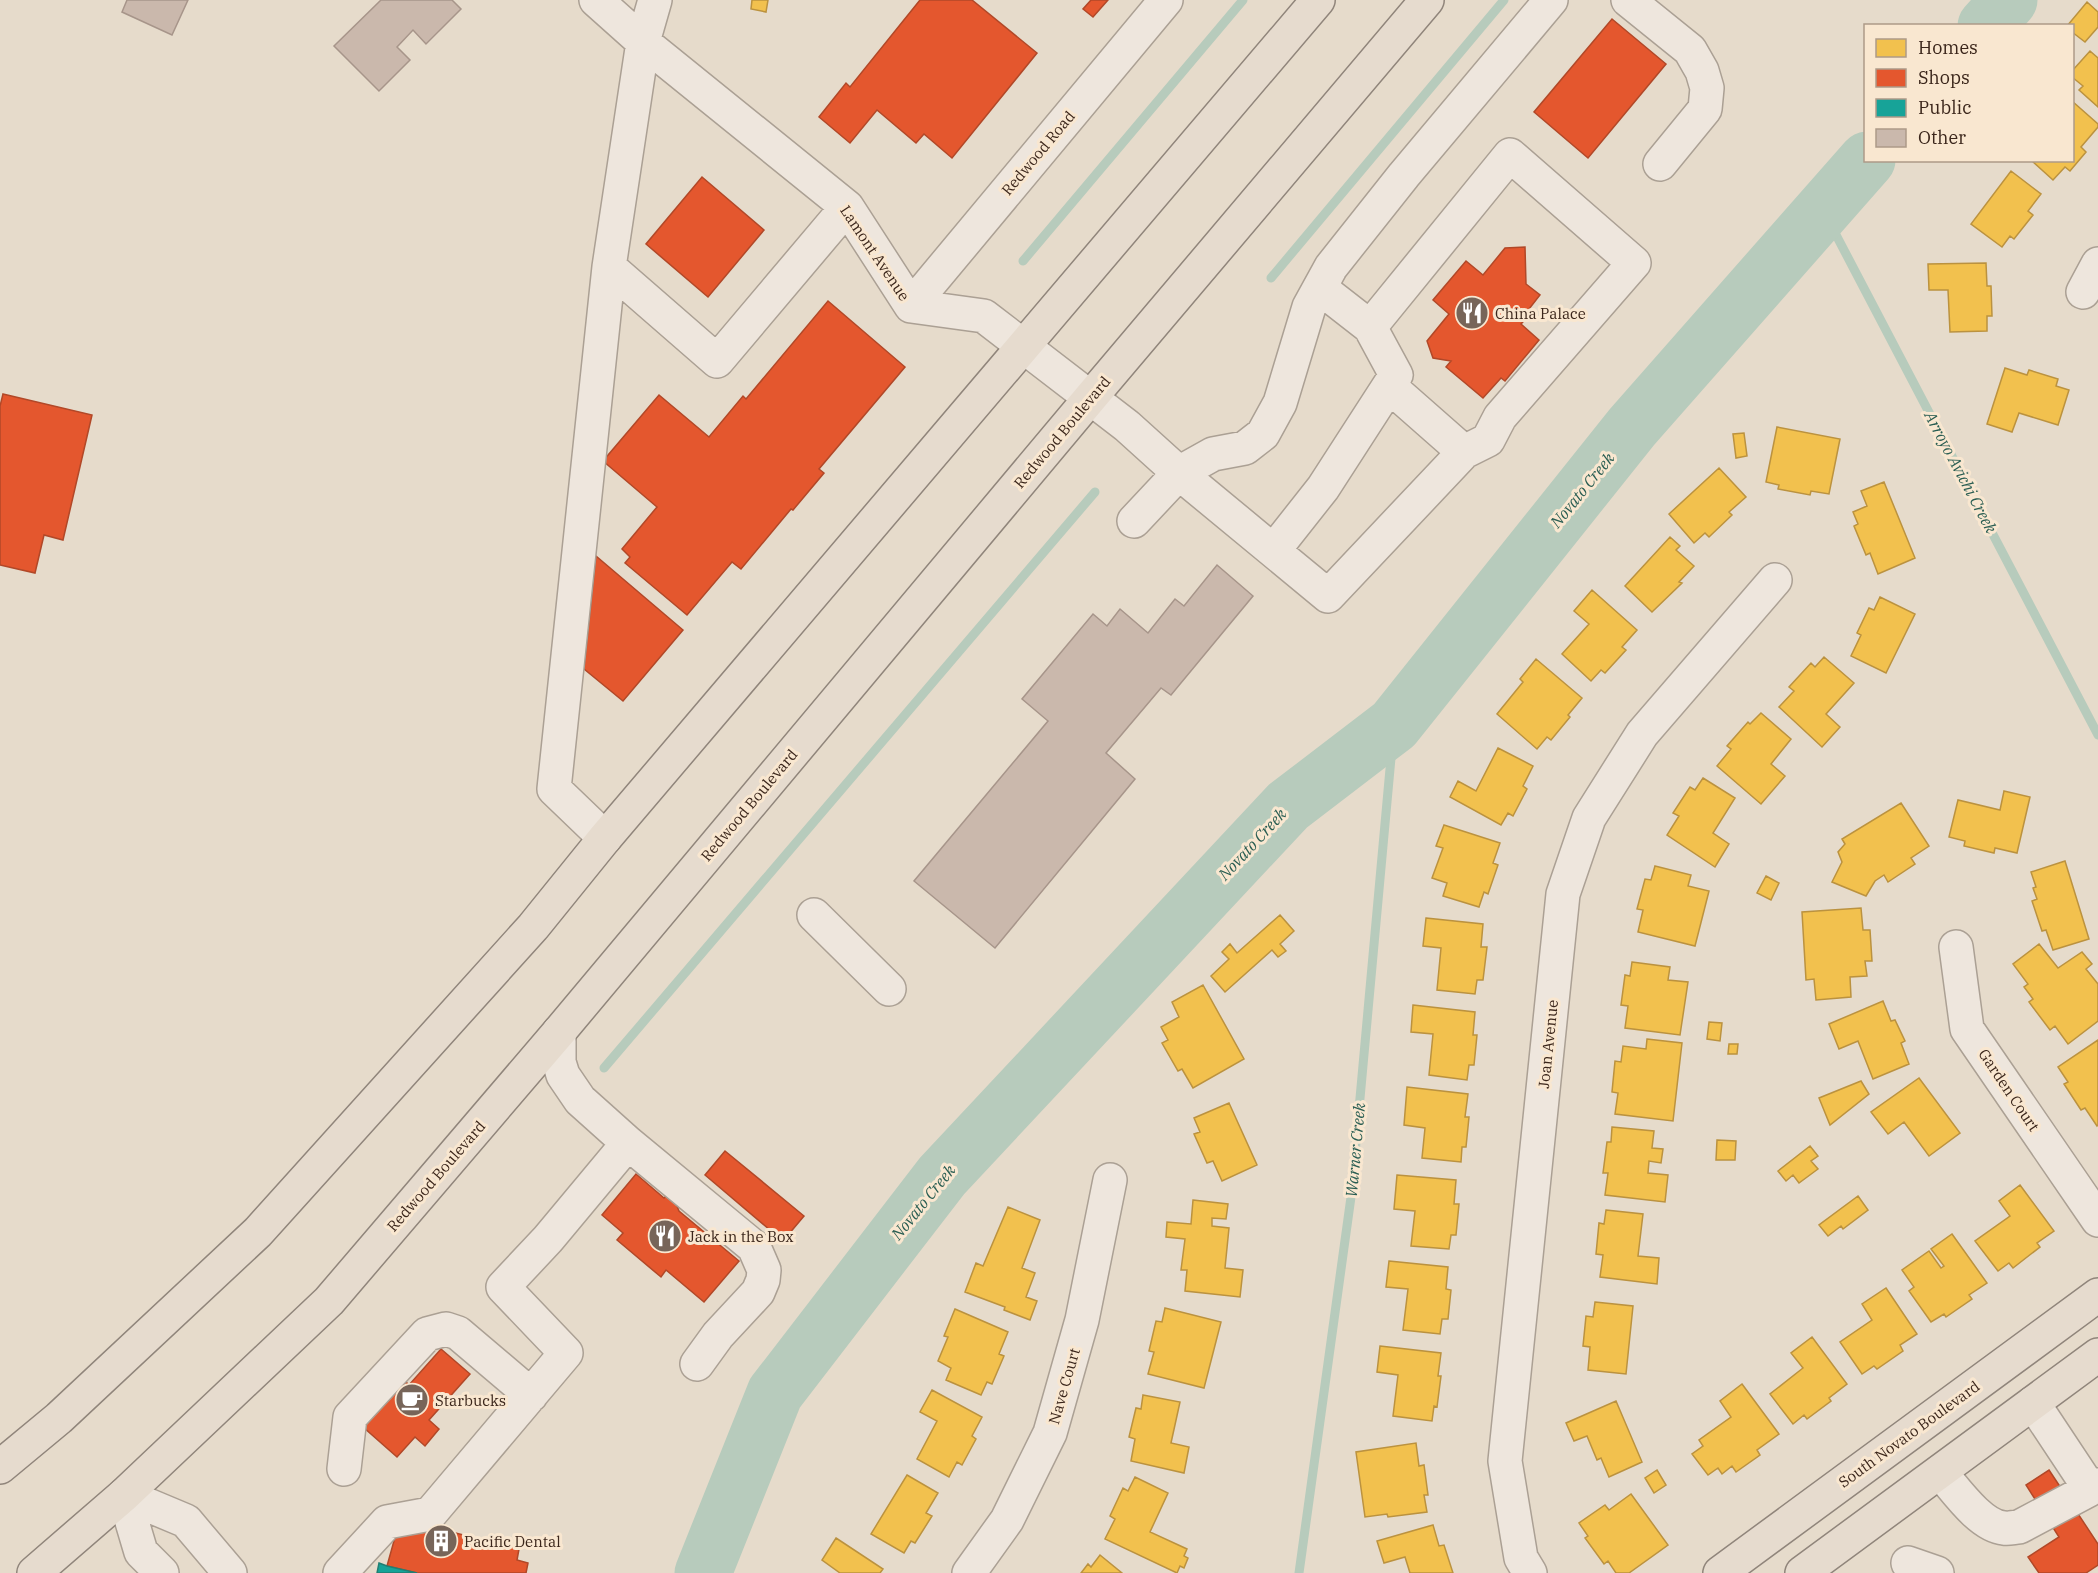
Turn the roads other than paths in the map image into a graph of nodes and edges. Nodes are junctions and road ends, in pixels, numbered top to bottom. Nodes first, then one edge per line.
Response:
1 (596, 0) edge
2 (655, 0) edge
3 (1166, 0) edge
4 (1318, 0) edge
5 (1427, 0) edge
6 (1551, 0) edge
7 (1628, 0) edge
8 (643, 42) junction
9 (1660, 164) dead end
10 (848, 207) junction
11 (609, 267) junction
12 (1320, 288) junction
13 (911, 306) junction
14 (1370, 327) junction
15 (1024, 347) junction
16 (1389, 386) junction
17 (1091, 397) junction
18 (1464, 452) junction
19 (1179, 473) junction
20 (1134, 521) dead end
21 (1274, 550) junction
22 (1775, 580) dead end
23 (605, 838) junction
24 (814, 915) dead end
25 (1956, 947) dead end
26 (889, 989) dead end
27 (559, 1032) junction
28 (628, 1143) junction
29 (1110, 1180) dead end
30 (2098, 1220) edge
31 (2098, 1295) edge
32 (2098, 1355) edge
33 (697, 1364) dead end
34 (531, 1395) junction
35 (2033, 1403) junction
36 (0, 1467) edge
37 (344, 1469) dead end
38 (1940, 1472) junction
39 (2094, 1487) edge
40 (124, 1495) junction
41 (34, 1573) edge
42 (162, 1573) edge
43 (230, 1573) edge
44 (340, 1573) edge
45 (969, 1573) edge
46 (1530, 1573) edge
47 (1720, 1573) edge
48 (1802, 1573) edge

1 - 8 street, Lamont Avenue
2 - 8 street
3 - 13 street, Redwood Road
4 - 15 main road
5 - 17 main road, Redwood Boulevard
6 - 12 street
7 - 9 street
8 - 10 street, Lamont Avenue
8 - 11 street
10 - 11 street
10 - 13 street, Lamont Avenue
11 - 23 street
12 - 14 street
12 - 19 street
13 - 15 street, Lamont Avenue
14 - 16 street
14 - 18 street
15 - 17 street, Lamont Avenue
15 - 23 main road
16 - 18 street
16 - 21 street
17 - 19 street, Lamont Avenue
17 - 27 main road, Redwood Boulevard
18 - 21 street, Lamont Avenue
19 - 20 street
19 - 21 street, Lamont Avenue
22 - 46 street, Joan Avenue
23 - 36 main road
24 - 26 street
25 - 30 street, Garden Court
27 - 28 street
27 - 40 main road, Redwood Boulevard
28 - 33 street
28 - 34 street
29 - 45 street, Nave Court
31 - 47 main road, South Novato Boulevard
32 - 35 main road
34 - 37 street
34 - 44 street
35 - 38 main road
35 - 39 street
38 - 39 street
38 - 48 main road
40 - 41 main road, Redwood Boulevard
40 - 42 street
40 - 43 street

